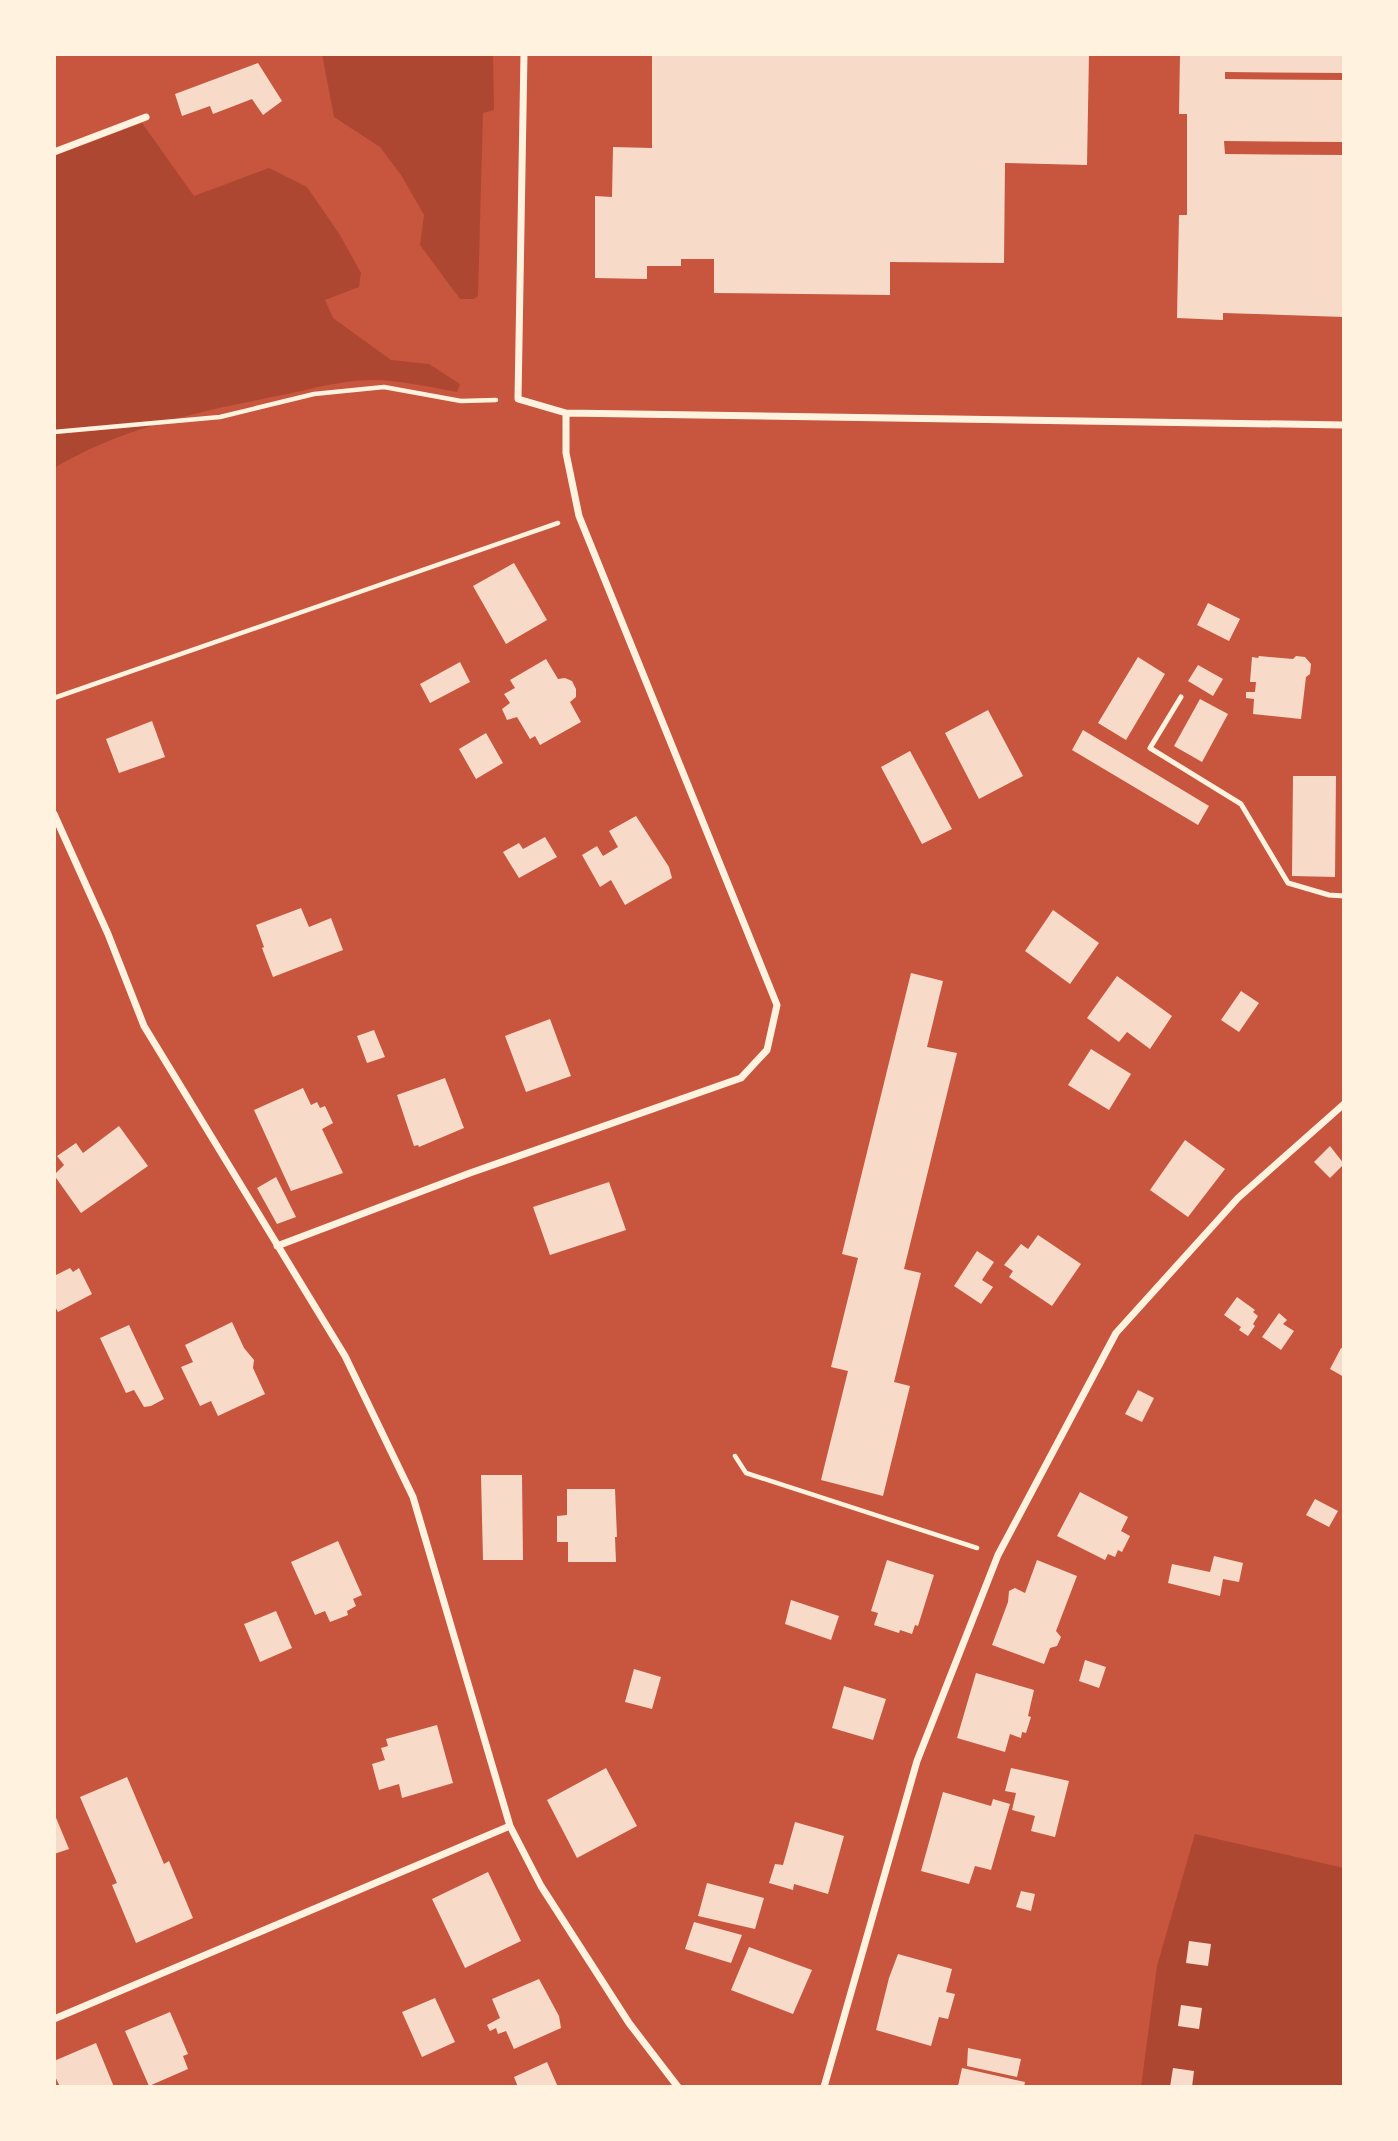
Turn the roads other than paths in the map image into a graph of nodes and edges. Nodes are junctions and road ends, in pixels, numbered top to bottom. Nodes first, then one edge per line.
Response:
1 (524, 54) edge
2 (146, 117) dead end
3 (54, 152) edge
4 (566, 413) junction
5 (1344, 425) edge
6 (1181, 697) dead end
7 (54, 814) edge
8 (1344, 896) edge
9 (1344, 1104) edge
10 (277, 1246) junction
11 (510, 1826) junction
12 (54, 2018) edge
13 (678, 2087) edge
14 (824, 2087) edge

1 - 4 street
2 - 3 street
4 - 5 street
4 - 10 street
6 - 8 lane
7 - 10 street
9 - 14 street
10 - 11 street
11 - 12 street
11 - 13 street

